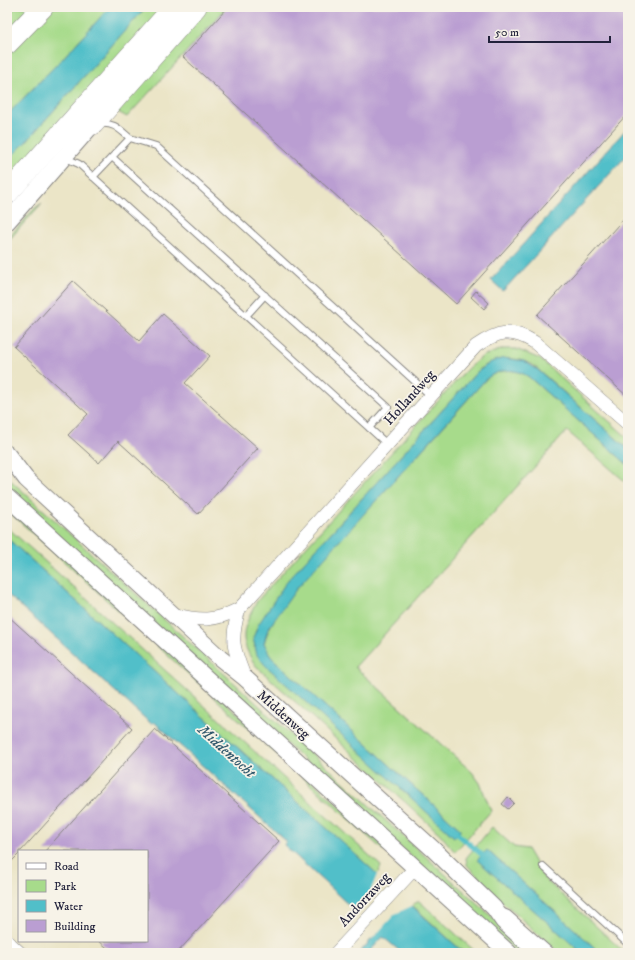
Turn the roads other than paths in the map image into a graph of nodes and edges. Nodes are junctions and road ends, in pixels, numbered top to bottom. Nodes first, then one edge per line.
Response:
1 (43, 7) edge
2 (174, 7) edge
3 (196, 7) edge
4 (7, 44) edge
5 (92, 124) junction
6 (130, 138) junction
7 (64, 157) junction
8 (112, 157) junction
9 (93, 177) junction
10 (7, 194) edge
11 (7, 222) edge
12 (265, 295) junction
13 (246, 316) junction
14 (431, 396) junction
15 (628, 424) edge
16 (369, 428) junction
17 (388, 444) junction
18 (7, 454) edge
19 (7, 467) edge
20 (26, 479) junction
21 (7, 497) edge
22 (240, 609) junction
23 (171, 614) junction
24 (245, 678) junction
25 (543, 866) dead end
26 (416, 867) junction
27 (494, 908) junction
28 (7, 941) edge
29 (628, 944) edge
30 (20, 953) edge
31 (336, 953) edge
32 (509, 953) edge
33 (538, 953) edge
34 (552, 953) edge

1 - 4 highway
2 - 10 highway
3 - 5 highway
5 - 6 lane
5 - 7 street
6 - 8 lane
6 - 14 lane
7 - 9 lane
7 - 11 street
8 - 9 lane
8 - 12 lane
9 - 13 lane
12 - 13 lane
12 - 16 lane
13 - 16 lane
14 - 15 street, Hollandweg
14 - 17 street, Hollandweg
16 - 17 lane
17 - 22 street, Hollandweg
18 - 20 street, Middenweg
19 - 20 street, Middenweg
20 - 23 street, Middenweg
21 - 26 street, Middenweg
22 - 23 street, Hollandweg
22 - 24 street, Hollandweg
23 - 24 street, Middenweg
24 - 27 street, Middenweg
25 - 29 lane
26 - 31 street, Andorraweg
26 - 32 street, Middenweg
27 - 33 street, Middenweg
27 - 34 lane
28 - 30 street

